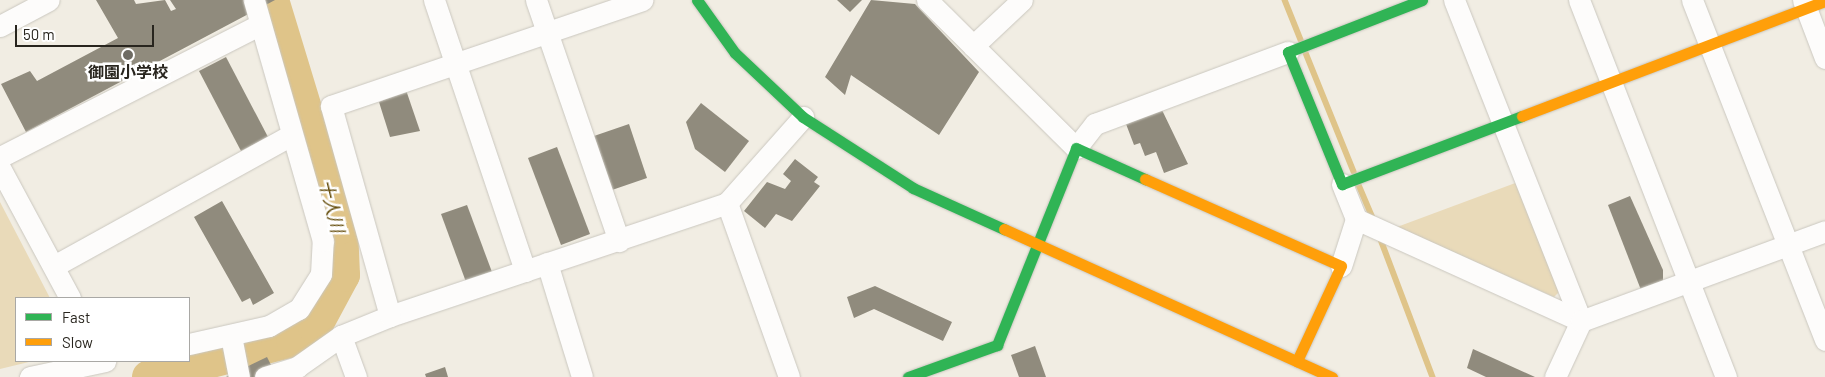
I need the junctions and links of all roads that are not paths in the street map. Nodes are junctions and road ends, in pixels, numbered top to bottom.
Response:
1 (49, 0) edge
2 (254, 0) edge
3 (434, 0) edge
4 (536, 0) edge
5 (642, 0) edge
6 (697, 0) edge
7 (927, 0) edge
8 (1022, 0) edge
9 (1422, 0) edge
10 (1454, 0) edge
11 (1580, 0) edge
12 (1692, 0) edge
13 (1811, 3) edge
14 (259, 25) junction
15 (0, 26) edge
16 (546, 29) junction
17 (1710, 45) junction
18 (973, 46) junction
19 (1299, 48) junction
20 (1825, 58) edge
21 (454, 62) junction
22 (1612, 82) junction
23 (803, 117) junction
24 (1502, 124) junction
25 (292, 135) junction
26 (1076, 148) junction
27 (0, 157) edge
28 (0, 168) edge
29 (1346, 183) junction
30 (727, 202) junction
31 (1368, 225) junction
32 (1825, 231) edge
33 (619, 241) junction
34 (1039, 243) junction
35 (1789, 244) junction
36 (548, 263) junction
37 (54, 266) junction
38 (1341, 266) junction
39 (525, 270) junction
40 (1689, 282) junction
41 (70, 297) edge
42 (390, 316) junction
43 (1581, 321) junction
44 (341, 336) junction
45 (232, 340) junction
46 (1825, 340) edge
47 (190, 344) edge
48 (1297, 361) junction
49 (101, 366) edge
50 (238, 375) edge
51 (30, 377) edge
52 (265, 377) edge
53 (356, 377) edge
54 (582, 377) edge
55 (789, 377) edge
56 (908, 377) edge
57 (1332, 377) edge
58 (1555, 377) edge
59 (1726, 377) edge

1 - 15 street
2 - 14 street
3 - 21 street
4 - 16 street
5 - 16 street
6 - 23 street
7 - 18 street
8 - 18 street
9 - 19 street
10 - 24 street
11 - 22 street
12 - 17 street
13 - 17 street
13 - 20 street
14 - 25 street
14 - 27 street
16 - 21 street
16 - 33 street
17 - 22 street
17 - 35 street
18 - 26 street
19 - 26 street
19 - 29 street
21 - 39 street
21 - 42 street
22 - 24 street
22 - 40 street
23 - 30 street
23 - 34 street
24 - 29 street
24 - 43 street
25 - 37 street
25 - 45 street
26 - 34 street
26 - 38 street
28 - 37 street
29 - 31 street
30 - 33 street
30 - 55 street
31 - 38 street
31 - 43 street
32 - 35 street
33 - 36 street
34 - 48 street
34 - 56 street
35 - 40 street
35 - 46 street
36 - 39 street
36 - 54 street
37 - 41 street
38 - 48 street
39 - 42 street
40 - 43 street
40 - 59 street
42 - 44 street
43 - 58 street
44 - 52 street
44 - 53 street
45 - 47 street
45 - 50 street
48 - 57 street
49 - 51 street

